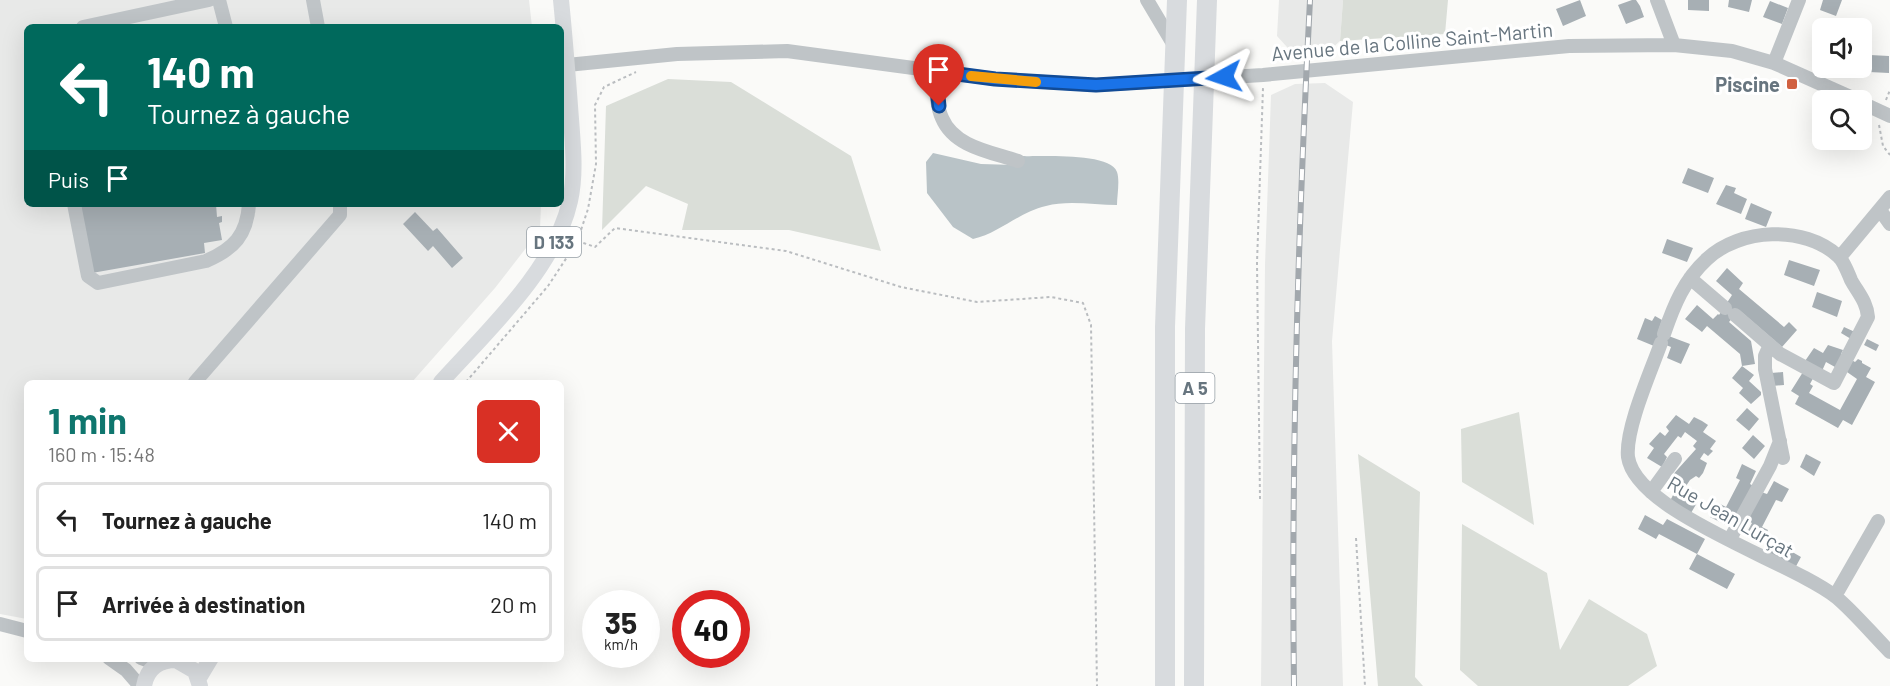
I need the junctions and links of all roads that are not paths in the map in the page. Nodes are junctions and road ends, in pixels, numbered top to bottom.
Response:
1 (209, 0) edge
2 (219, 0) edge
3 (312, 0) edge
4 (561, 0) edge
5 (1147, 0) edge
6 (1177, 0) edge
7 (1207, 0) edge
8 (1657, 0) edge
9 (1799, 0) edge
10 (97, 24) edge
11 (225, 24) edge
12 (317, 24) edge
13 (563, 24) edge
14 (564, 32) edge
15 (1674, 45) junction
16 (1175, 46) junction
17 (1774, 63) junction
18 (567, 65) junction
19 (935, 71) junction
20 (1835, 90) edge
21 (1872, 107) edge
22 (1887, 113) edge
23 (1018, 161) dead end
24 (1890, 197) edge
25 (75, 207) edge
26 (249, 207) edge
27 (340, 207) edge
28 (1880, 210) junction
29 (1890, 224) edge
30 (1840, 257) junction
31 (1690, 278) junction
32 (1770, 345) junction
33 (197, 380) edge
34 (443, 380) edge
35 (1780, 441) junction
36 (1783, 458) dead end
37 (1675, 459) dead end
38 (1650, 492) junction
39 (1878, 521) dead end
40 (1730, 539) junction
41 (1835, 596) junction
42 (0, 624) edge
43 (24, 630) edge
44 (1890, 652) edge
45 (115, 662) edge
46 (152, 662) edge
47 (165, 662) edge
48 (183, 662) edge
49 (209, 662) edge
50 (157, 664) junction
51 (200, 682) edge
52 (142, 686) edge
53 (1165, 686) edge
54 (1194, 686) edge

1 - 10 street
2 - 11 street
3 - 12 street
4 - 13 main road, D 133
5 - 16 street
6 - 16 highway, A 5
7 - 54 highway, A 5
8 - 15 street
9 - 17 street
14 - 18 main road, D 133
15 - 17 street, Avenue de la Colline Saint-Martin
15 - 19 street, Avenue de la Colline Saint-Martin
16 - 53 highway, A 5
17 - 20 street, Avenue de la Colline Saint-Martin
18 - 19 street, Avenue de la Colline Saint-Martin
18 - 34 main road, D 133
19 - 23 street
21 - 22 street
24 - 28 street
25 - 26 street
27 - 33 street
28 - 29 street
28 - 30 street
30 - 31 street, Rue Jean Lurçat
30 - 32 street
31 - 32 street
31 - 38 street, Rue Jean Lurçat
32 - 35 street
35 - 36 street
35 - 40 street
37 - 38 street
38 - 40 street, Rue Jean Lurçat
39 - 41 street
40 - 41 street, Rue Jean Lurçat
41 - 44 street, Rue Jean Lurçat
42 - 43 street
45 - 52 street
46 - 50 street
47 - 50 main road
48 - 51 main road
49 - 51 main road
50 - 52 main road

